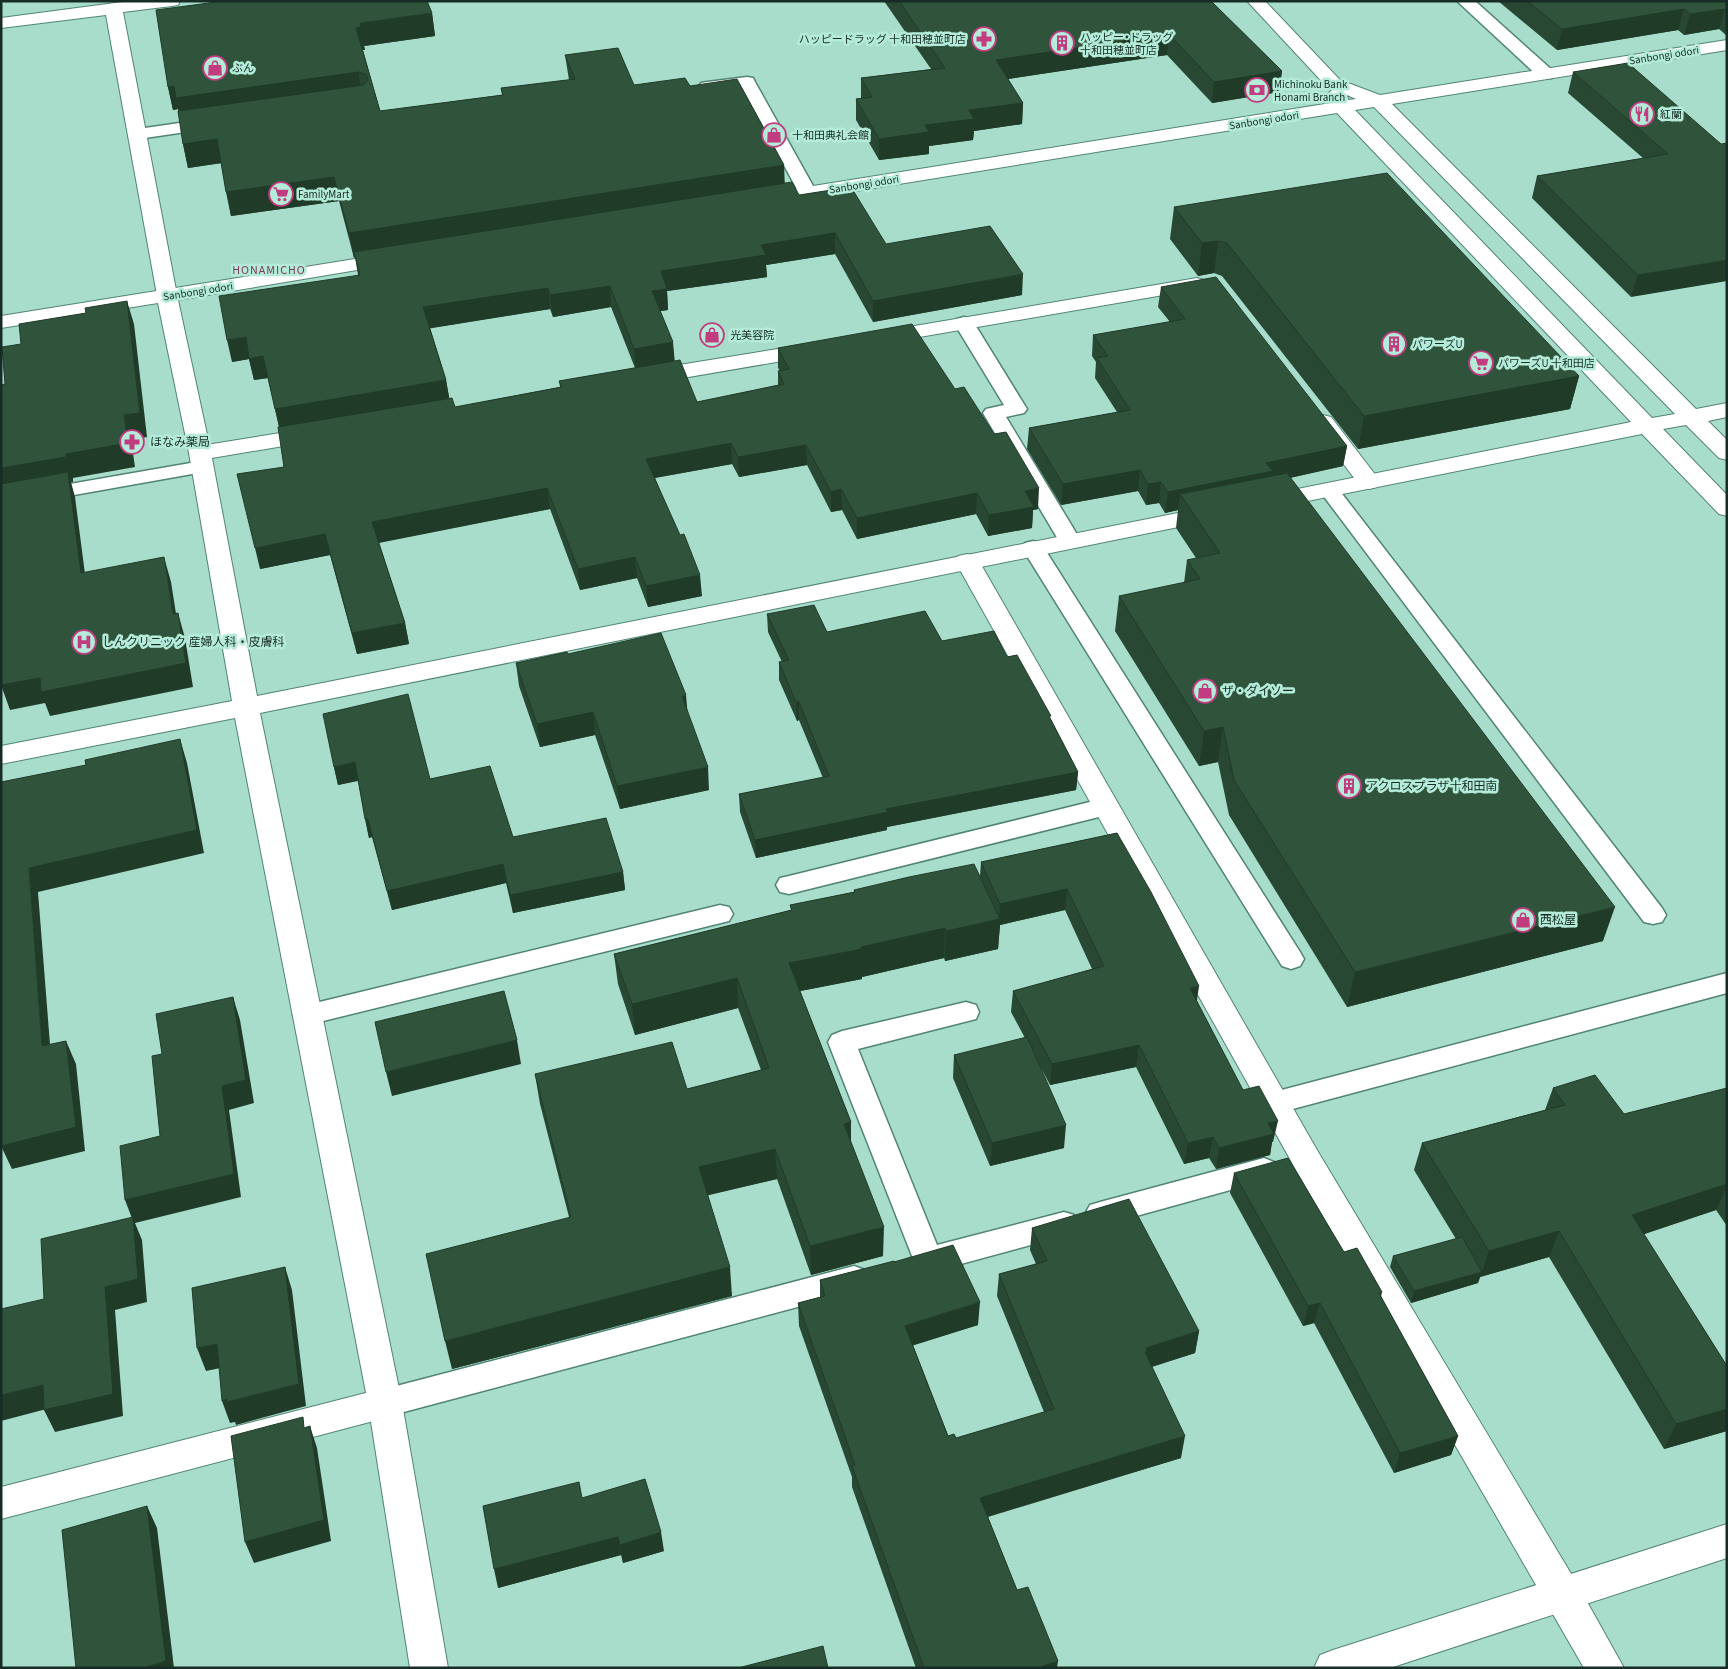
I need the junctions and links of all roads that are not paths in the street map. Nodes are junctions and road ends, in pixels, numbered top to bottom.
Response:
1 (172, 1) edge
2 (1255, 1) edge
3 (1465, 1) edge
4 (114, 5) edge
5 (1, 23) edge
6 (1727, 45) edge
7 (1546, 74) junction
8 (1334, 84) junction
9 (690, 90) edge
10 (1378, 101) junction
11 (1341, 107) junction
12 (235, 120) edge
13 (138, 134) junction
14 (808, 194) junction
15 (749, 203) edge
16 (409, 257) edge
17 (1220, 289) edge
18 (167, 296) junction
19 (1, 322) edge
20 (964, 323) junction
21 (629, 380) edge
22 (1310, 405) edge
23 (1727, 410) edge
24 (1691, 417) junction
25 (1647, 427) junction
26 (336, 430) edge
27 (1727, 453) edge
28 (201, 460) junction
29 (1369, 482) junction
30 (1329, 490) junction
31 (1, 502) edge
32 (1727, 509) edge
33 (1070, 541) junction
34 (1033, 548) junction
35 (967, 561) junction
36 (246, 708) junction
37 (1, 755) edge
38 (1106, 807) junction
39 (789, 885) dead end
40 (720, 914) dead end
41 (1653, 915) dead end
42 (1291, 959) dead end
43 (1727, 983) edge
44 (966, 1012) dead end
45 (307, 1015) junction
46 (1274, 1103) junction
47 (1306, 1159) junction
48 (928, 1260) junction
49 (385, 1403) junction
50 (1, 1503) edge
51 (1727, 1541) edge
52 (1563, 1594) junction
53 (429, 1668) edge
54 (1333, 1668) edge
55 (1604, 1668) edge

1 - 4 street
2 - 8 street
3 - 7 lane
4 - 5 street
4 - 13 street
6 - 7 street, Sanbongi odori
7 - 10 street, Sanbongi odori
8 - 10 street
8 - 11 street
9 - 14 lane
10 - 11 street, Sanbongi odori
10 - 24 street
11 - 14 street, Sanbongi odori
11 - 25 street
12 - 13 lane
13 - 18 street
14 - 15 street, Sanbongi odori
16 - 18 street, Sanbongi odori
17 - 20 street
18 - 19 street, Sanbongi odori
18 - 28 street
20 - 21 street
20 - 33 lane
22 - 29 street
23 - 24 street
24 - 25 street
24 - 27 street
25 - 29 street
25 - 32 street
26 - 28 street
28 - 31 lane
28 - 36 street
29 - 30 street
30 - 33 street
30 - 41 lane
33 - 34 street
34 - 35 street
34 - 42 lane
35 - 36 street
35 - 38 street
36 - 37 street
36 - 45 street
38 - 39 lane
38 - 46 street
40 - 45 lane
43 - 46 lane
44 - 48 lane
45 - 49 street
46 - 47 street
47 - 48 lane
47 - 52 street
48 - 49 lane
49 - 50 street
49 - 53 street
51 - 52 street
52 - 54 street
52 - 55 street

